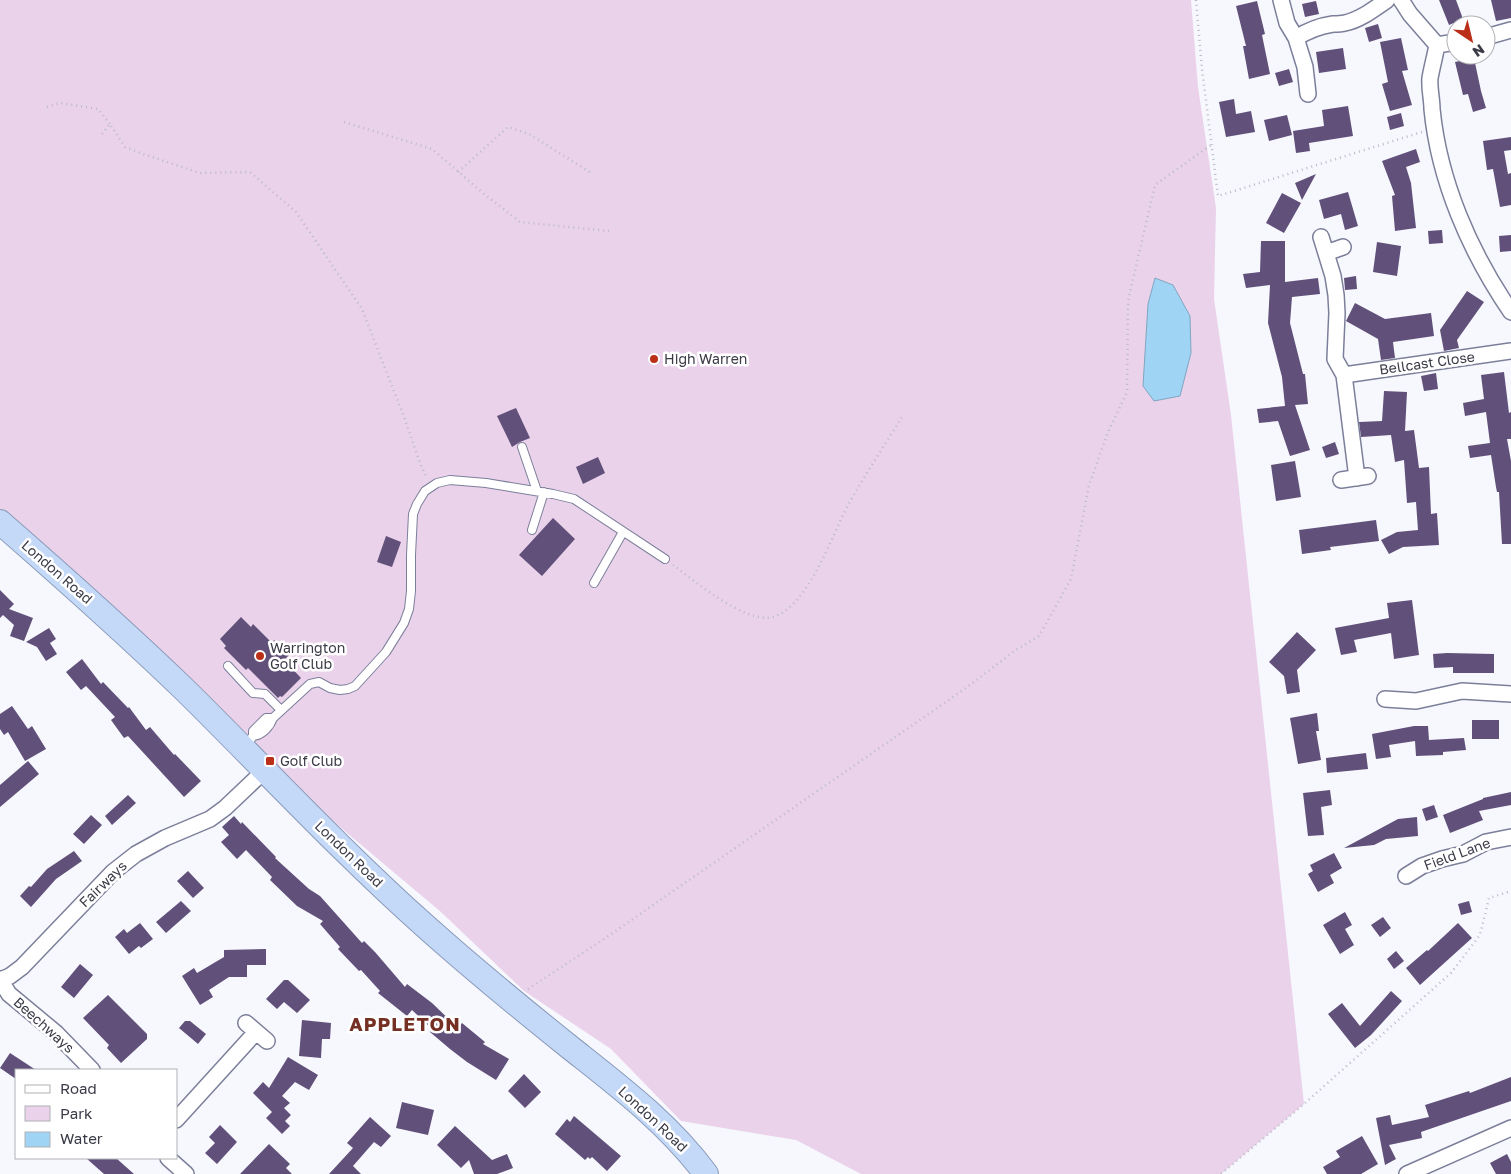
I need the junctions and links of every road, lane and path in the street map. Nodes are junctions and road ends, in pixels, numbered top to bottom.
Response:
1 (1196, 0) edge
2 (1281, 0) edge
3 (1387, 0) edge
4 (1401, 0) edge
5 (1511, 30) edge
6 (1496, 34) edge
7 (1296, 38) junction
8 (1446, 44) edge
9 (1437, 45) junction
10 (1308, 94) dead end
11 (47, 107) dead end
12 (344, 122) dead end
13 (110, 124) junction
14 (1434, 128) junction
15 (102, 134) dead end
16 (1211, 145) junction
17 (458, 172) junction
18 (593, 174) dead end
19 (609, 231) dead end
20 (1321, 237) dead end
21 (1343, 247) dead end
22 (1326, 253) junction
23 (1511, 312) edge
24 (1511, 351) edge
25 (1344, 375) junction
26 (902, 417) dead end
27 (522, 447) dead end
28 (1341, 480) dead end
29 (432, 486) junction
30 (541, 492) junction
31 (0, 522) edge
32 (532, 530) dead end
33 (623, 532) junction
34 (665, 559) joint
35 (594, 583) dead end
36 (228, 666) dead end
37 (1511, 694) edge
38 (1385, 699) dead end
39 (281, 710) junction
40 (248, 742) junction
41 (264, 771) junction
42 (1511, 837) edge
43 (1406, 876) dead end
44 (1511, 891) edge
45 (1, 979) edge
46 (526, 990) dead end
47 (256, 1032) dead end
48 (91, 1069) edge
49 (178, 1118) edge
50 (1511, 1128) edge
51 (169, 1159) edge
52 (186, 1174) edge
53 (706, 1174) edge
54 (1221, 1174) edge
55 (1407, 1174) edge

1 - 16 path
2 - 7 street
3 - 7 street
4 - 9 street
5 - 6 street
7 - 10 street
8 - 9 street
9 - 14 street
11 - 13 path
12 - 17 path
13 - 15 path
13 - 29 path
14 - 16 path
14 - 23 street
16 - 46 path
17 - 18 path
17 - 19 path
20 - 22 street
21 - 22 street
22 - 25 street
24 - 25 street, Bellcast Close
25 - 28 street
26 - 34 path
27 - 30 lane
29 - 30 lane
29 - 39 lane
30 - 32 lane
30 - 33 lane
31 - 40 highway, London Road
33 - 34 lane
33 - 35 lane
36 - 39 lane
37 - 38 street
39 - 40 lane
40 - 41 highway, London Road
41 - 45 street, Fairways
41 - 53 highway, London Road
42 - 43 street, Field Lane
44 - 54 path
45 - 48 street, Beechways
47 - 49 street
50 - 55 street
51 - 52 street

